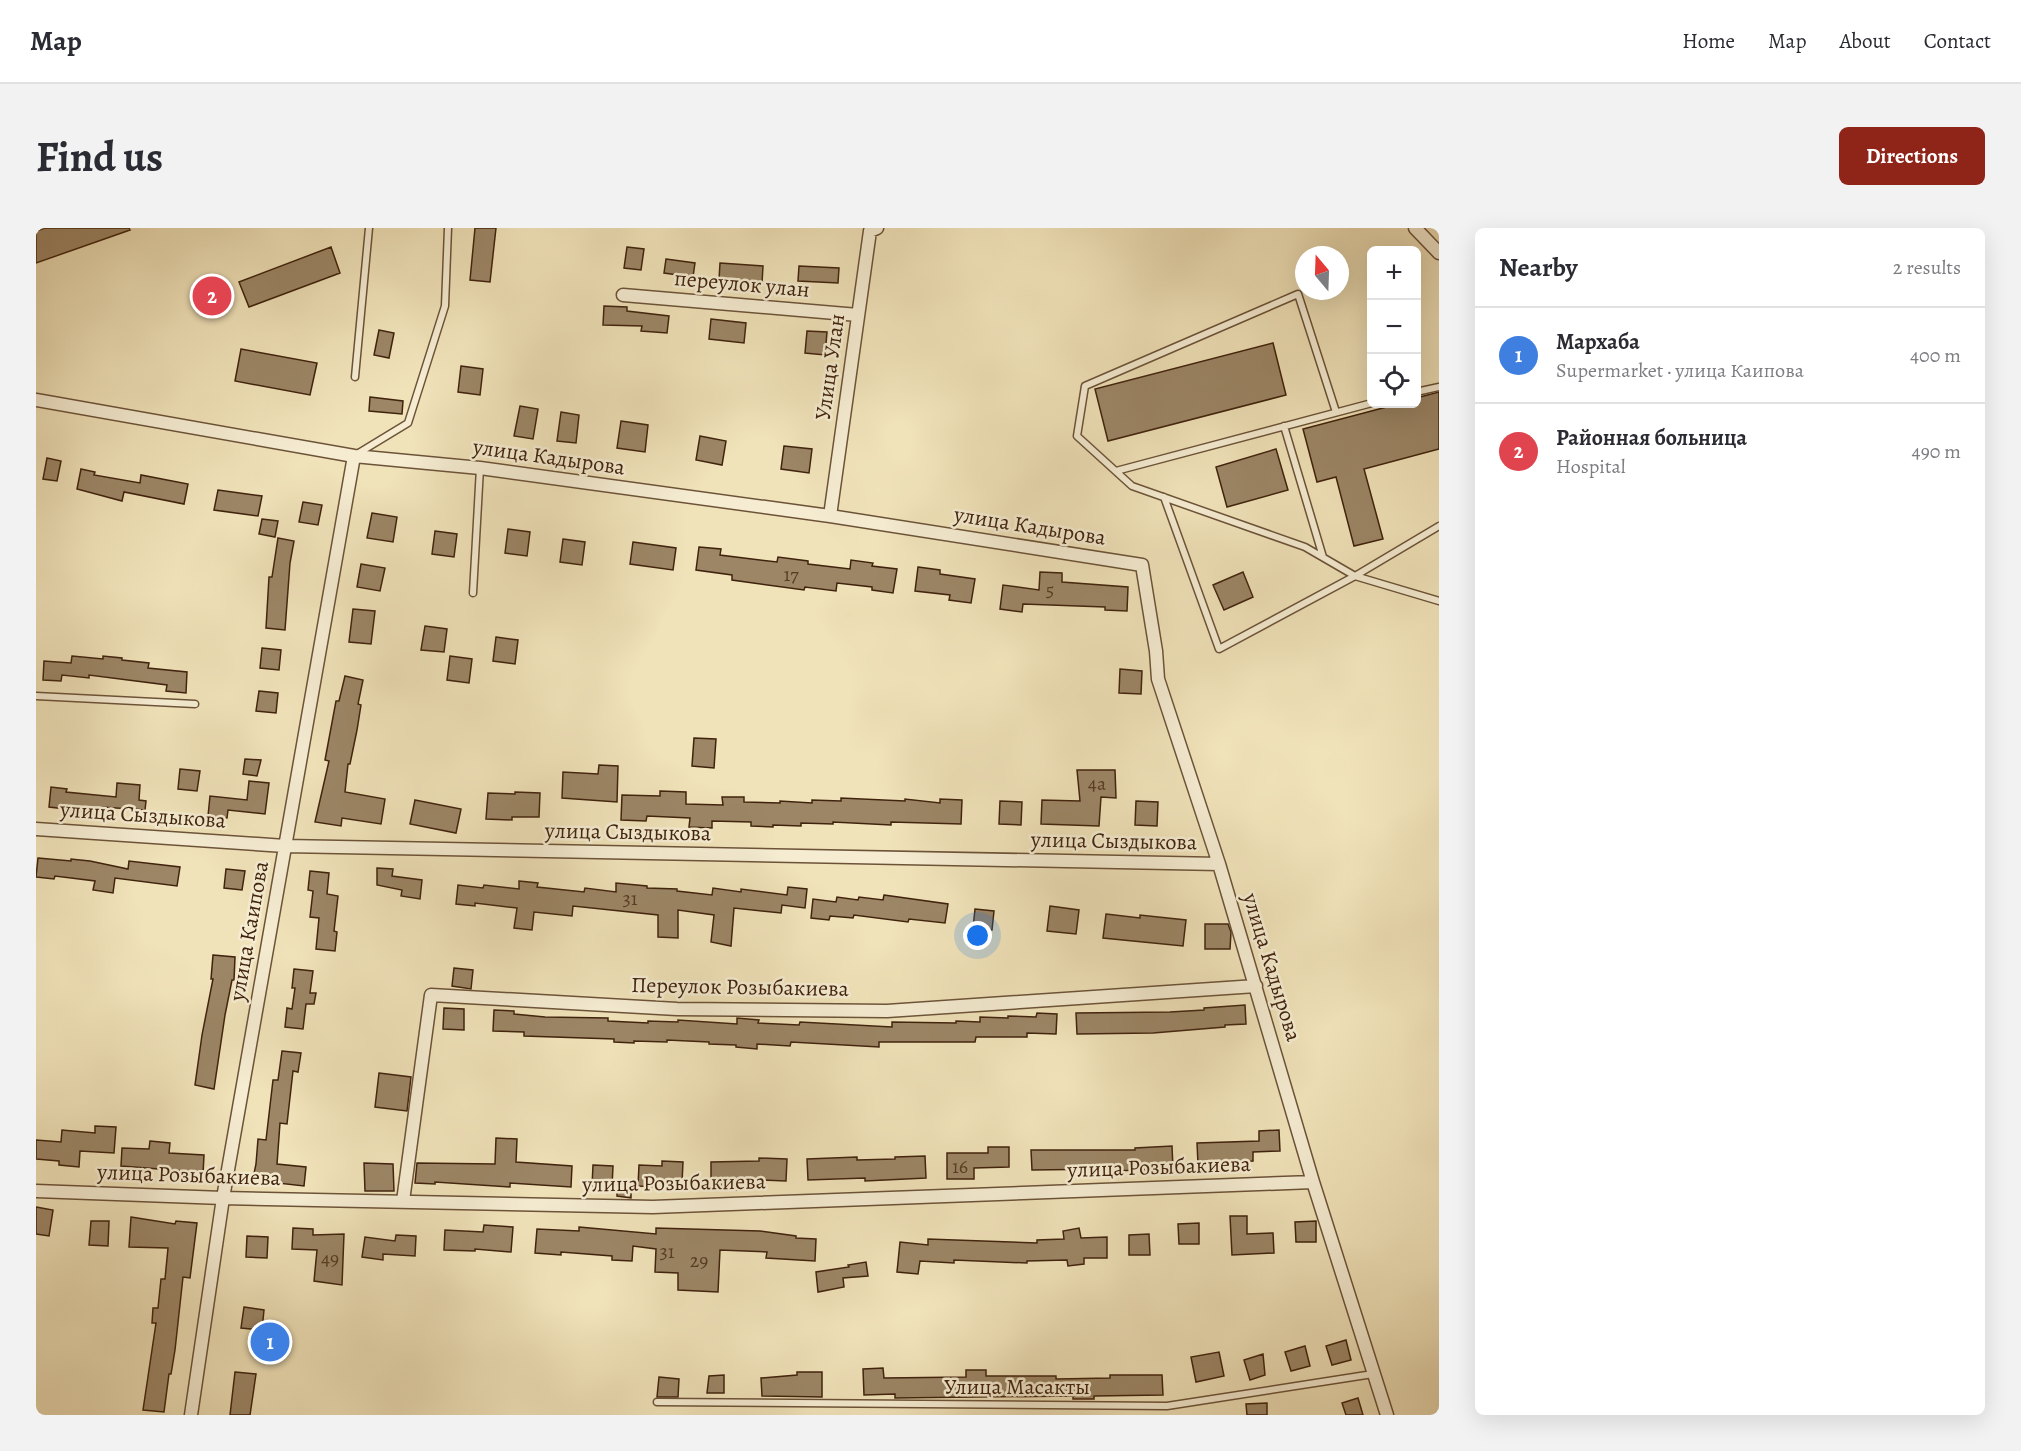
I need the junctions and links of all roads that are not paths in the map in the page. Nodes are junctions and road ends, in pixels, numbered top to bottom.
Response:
1 (369, 228) edge
2 (448, 228) edge
3 (877, 228) edge
4 (1415, 228) edge
5 (1439, 253) edge
6 (623, 296) dead end
7 (858, 315) junction
8 (355, 377) dead end
9 (1439, 387) edge
10 (1421, 391) edge
11 (36, 400) edge
12 (1367, 404) edge
13 (1336, 412) junction
14 (1284, 426) junction
15 (354, 456) junction
16 (480, 468) junction
17 (1116, 471) junction
18 (1164, 497) junction
19 (830, 516) junction
20 (1439, 526) edge
21 (1323, 557) junction
22 (1355, 576) junction
23 (473, 593) dead end
24 (1439, 601) edge
25 (36, 696) edge
26 (195, 704) dead end
27 (36, 829) edge
28 (285, 846) junction
29 (1219, 864) junction
30 (1256, 986) junction
31 (1313, 1182) junction
32 (36, 1191) edge
33 (223, 1198) junction
34 (403, 1201) junction
35 (1374, 1374) junction
36 (657, 1402) dead end
37 (191, 1415) edge
38 (1387, 1415) edge

1 - 8 lane
2 - 15 lane
3 - 7 street, Улица Улан
4 - 5 street
6 - 7 street, переулок улан
7 - 19 street, Улица Улан
9 - 10 lane
11 - 15 street, улица Кадырова
12 - 13 lane
13 - 14 lane
13 - 17 lane
14 - 17 lane
14 - 21 lane
15 - 16 street, улица Кадырова
15 - 28 street, улица Каипова
16 - 19 street, улица Кадырова
16 - 23 lane
17 - 18 lane
18 - 21 lane
18 - 22 lane
19 - 29 street, улица Кадырова
20 - 22 lane
21 - 22 lane
22 - 24 lane
25 - 26 lane
27 - 28 street, улица Сыздыкова
28 - 29 street, улица Сыздыкова
28 - 33 street, улица Каипова
29 - 30 street, улица Кадырова
30 - 31 street, улица Кадырова
30 - 34 street, Переулок Розыбакиева
31 - 34 street, улица Розыбакиева
31 - 35 street, улица Кадырова
32 - 33 street, улица Розыбакиева
33 - 34 street, улица Розыбакиева
33 - 37 street, улица Каипова
35 - 36 lane, Улица Масакты
35 - 38 street, улица Кадырова

